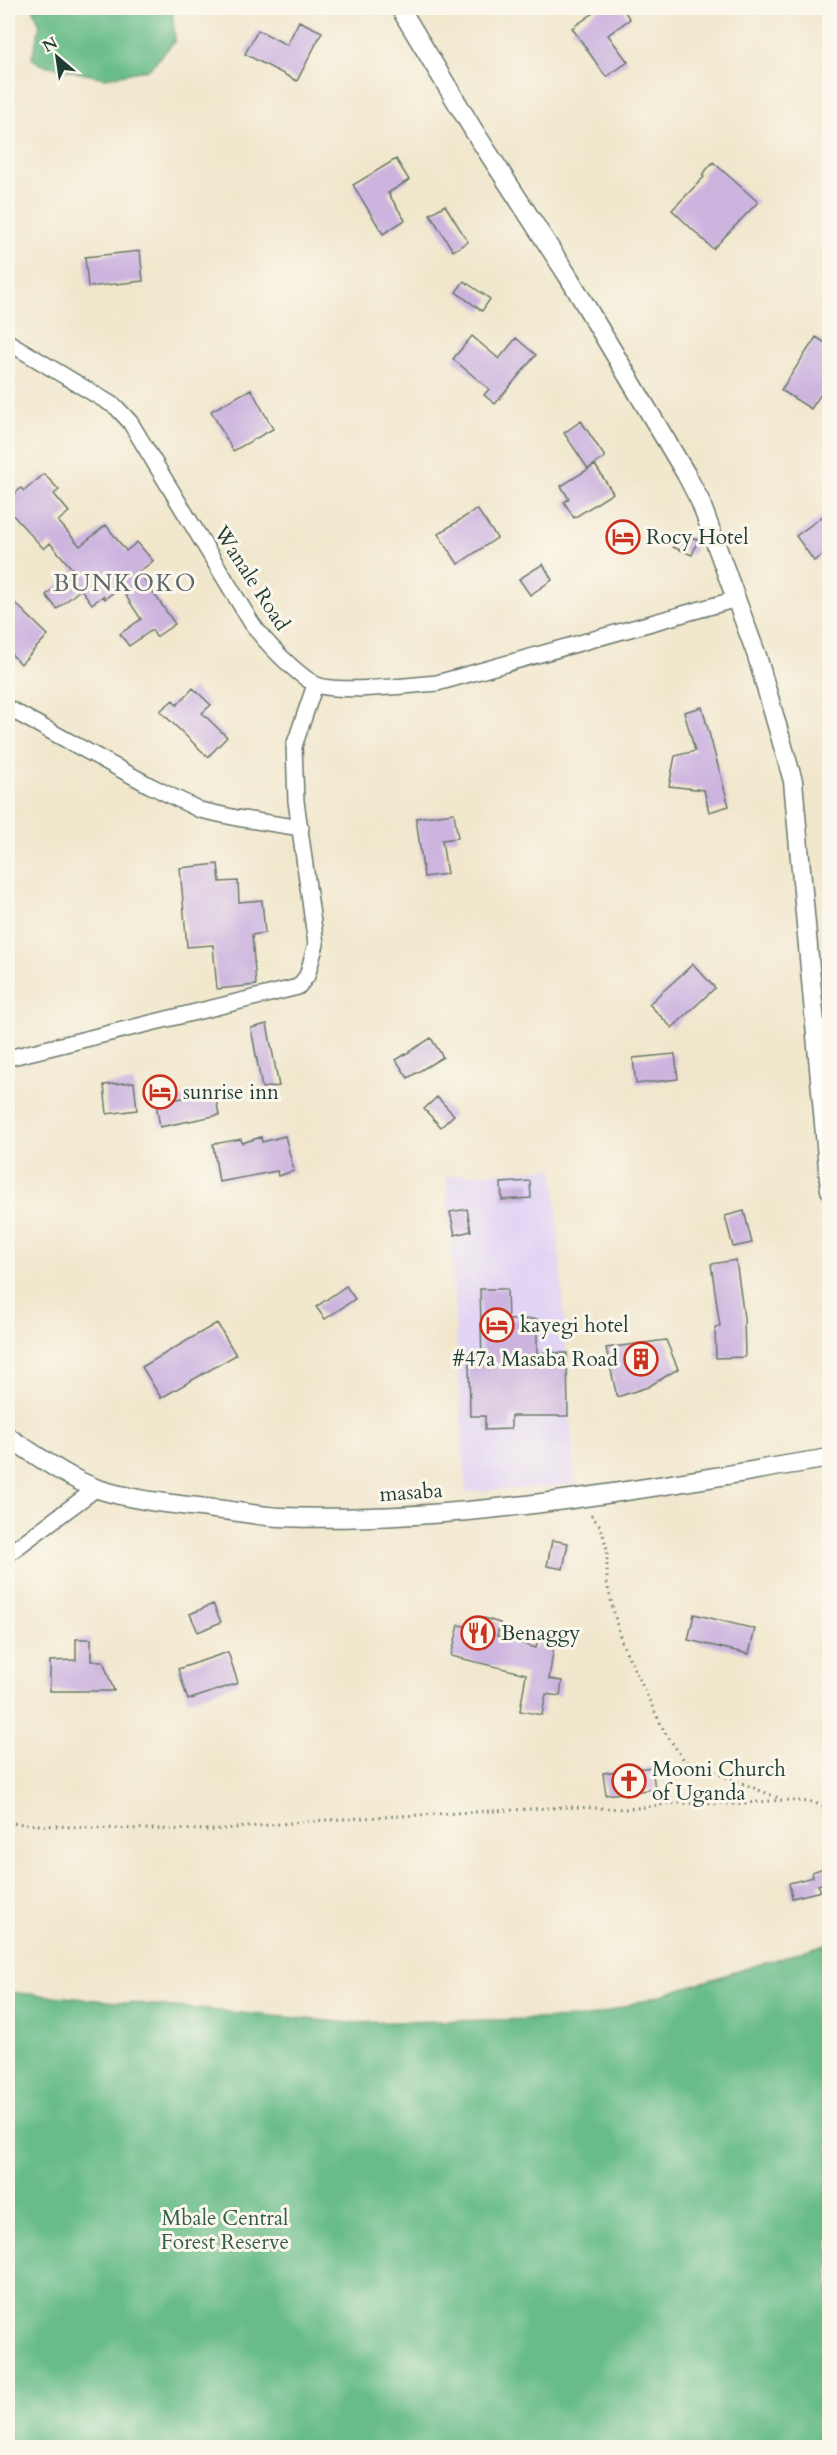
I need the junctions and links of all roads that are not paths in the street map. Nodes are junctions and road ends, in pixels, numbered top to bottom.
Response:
1 (400, 8) edge
2 (8, 342) edge
3 (737, 599) junction
4 (315, 685) junction
5 (8, 708) edge
6 (301, 828) junction
7 (8, 1058) edge
8 (829, 1180) edge
9 (8, 1437) edge
10 (830, 1458) edge
11 (97, 1488) junction
12 (8, 1554) edge

1 - 3 street
2 - 4 street, Wanale Road
3 - 4 street
3 - 8 street
4 - 6 street
5 - 6 street
6 - 7 street
9 - 11 street, masaba
10 - 11 street, masaba
11 - 12 street

